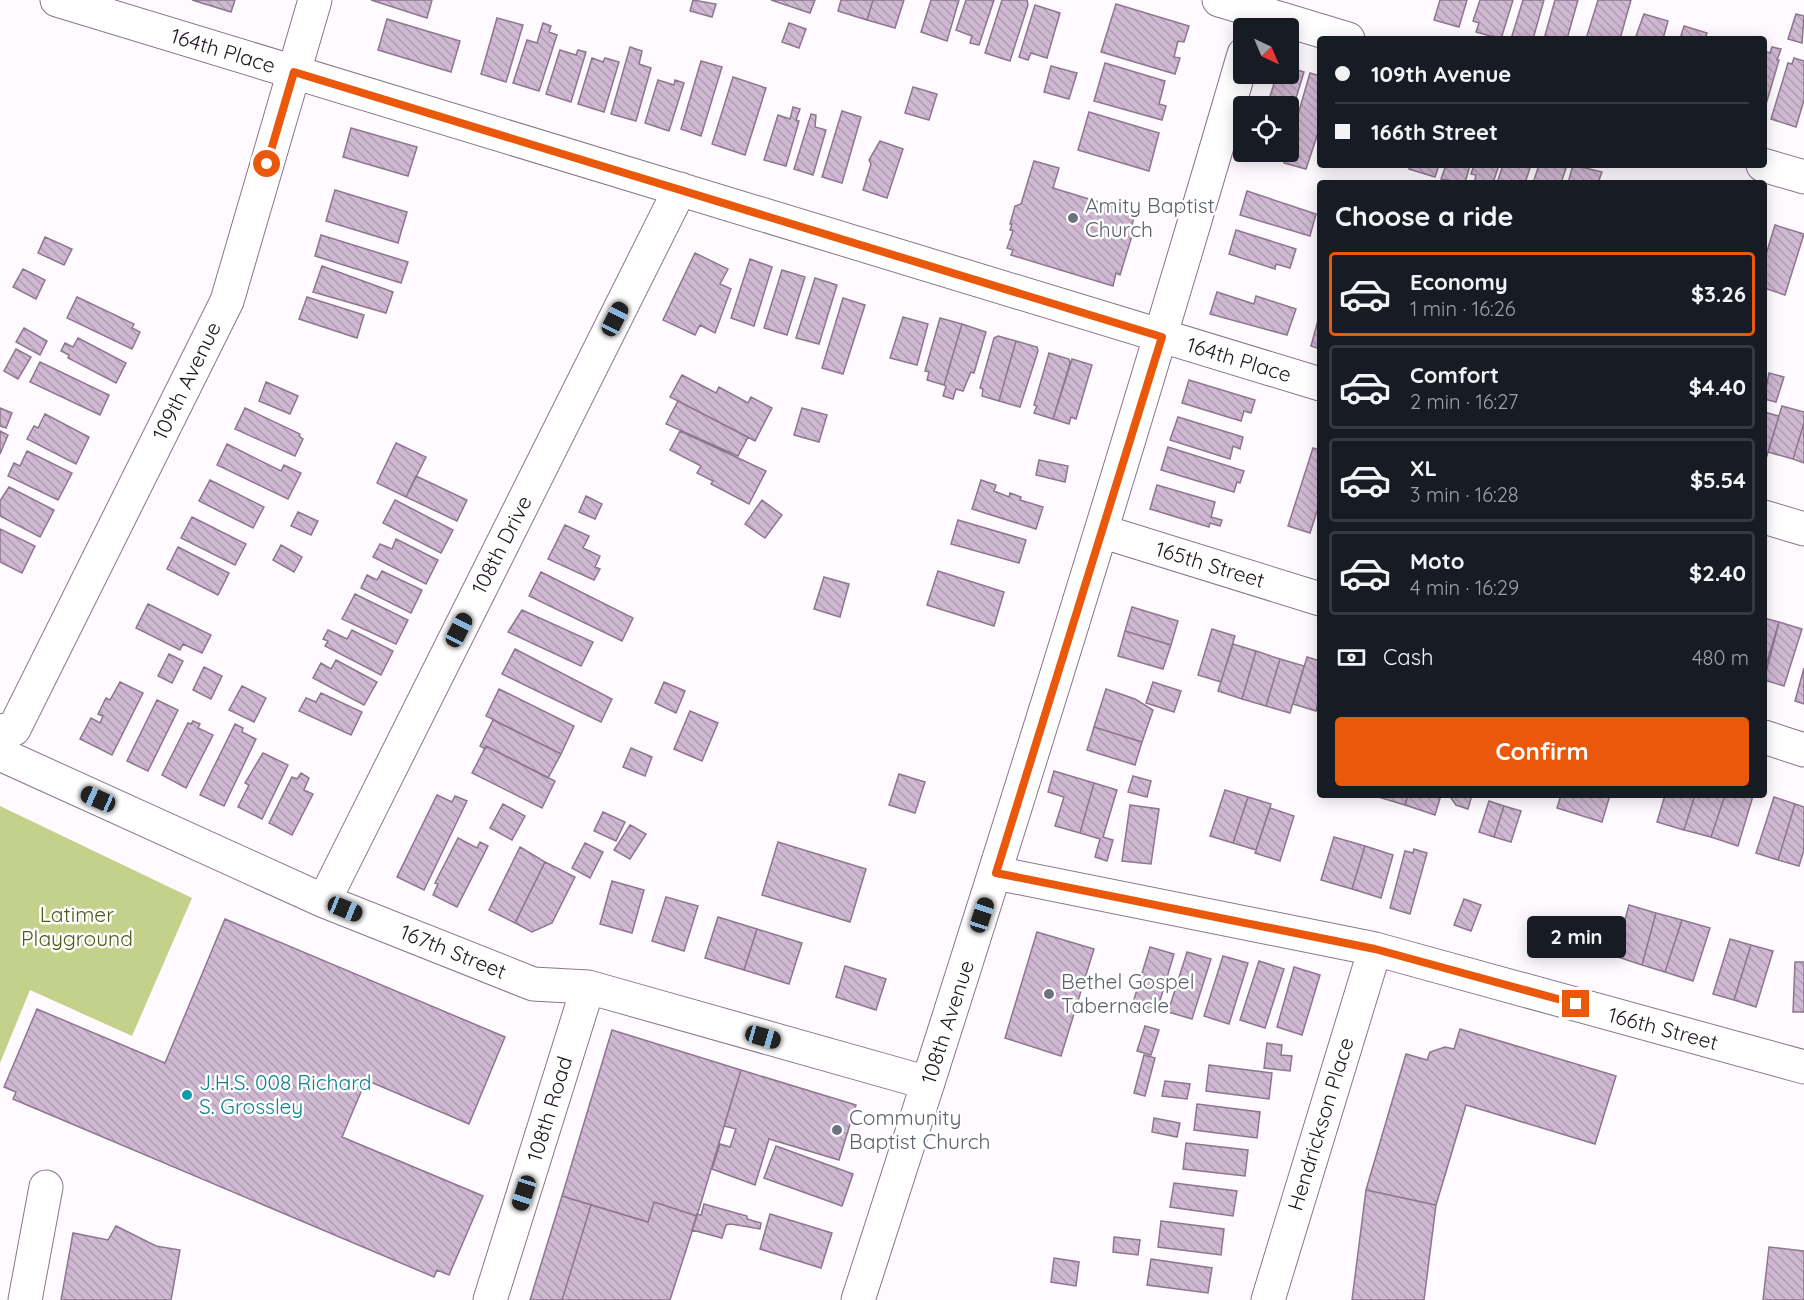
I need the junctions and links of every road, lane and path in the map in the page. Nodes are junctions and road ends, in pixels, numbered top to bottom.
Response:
1 (57, 0) edge
2 (315, 0) edge
3 (1219, 0) edge
4 (1255, 13) edge
5 (1336, 36) edge
6 (294, 72) junction
7 (1235, 84) edge
8 (1767, 166) edge
9 (1804, 177) edge
10 (680, 189) junction
11 (1162, 337) junction
12 (1317, 383) edge
13 (1767, 518) edge
14 (1804, 529) edge
15 (1101, 531) junction
16 (1317, 598) edge
17 (0, 732) edge
18 (1767, 738) edge
19 (1804, 750) edge
20 (0, 754) edge
21 (996, 873) junction
22 (324, 901) junction
23 (1375, 949) junction
24 (588, 987) junction
25 (1804, 1067) edge
26 (928, 1083) junction
27 (46, 1187) dead end
28 (25, 1300) edge
29 (490, 1300) edge
30 (858, 1300) edge
31 (1268, 1300) edge

1 - 6 street, 164th Place
2 - 6 street, 109th Avenue
3 - 4 street
4 - 5 street
6 - 10 street, 164th Place
6 - 17 street, 109th Avenue
7 - 11 street, 108th Avenue
8 - 9 street
10 - 11 street, 164th Place
10 - 22 street, 108th Drive
11 - 12 street, 164th Place
11 - 15 street, 108th Avenue
13 - 14 street
15 - 16 street, 165th Street
15 - 21 street, 108th Avenue
18 - 19 street
20 - 22 street, 167th Street
21 - 23 street, 166th Street
21 - 26 street, 108th Avenue
22 - 24 street, 167th Street
23 - 25 street, 166th Street
23 - 31 street, Hendrickson Place
24 - 26 street, 167th Street
24 - 29 street, 108th Road
26 - 30 street, 108th Avenue
27 - 28 street

